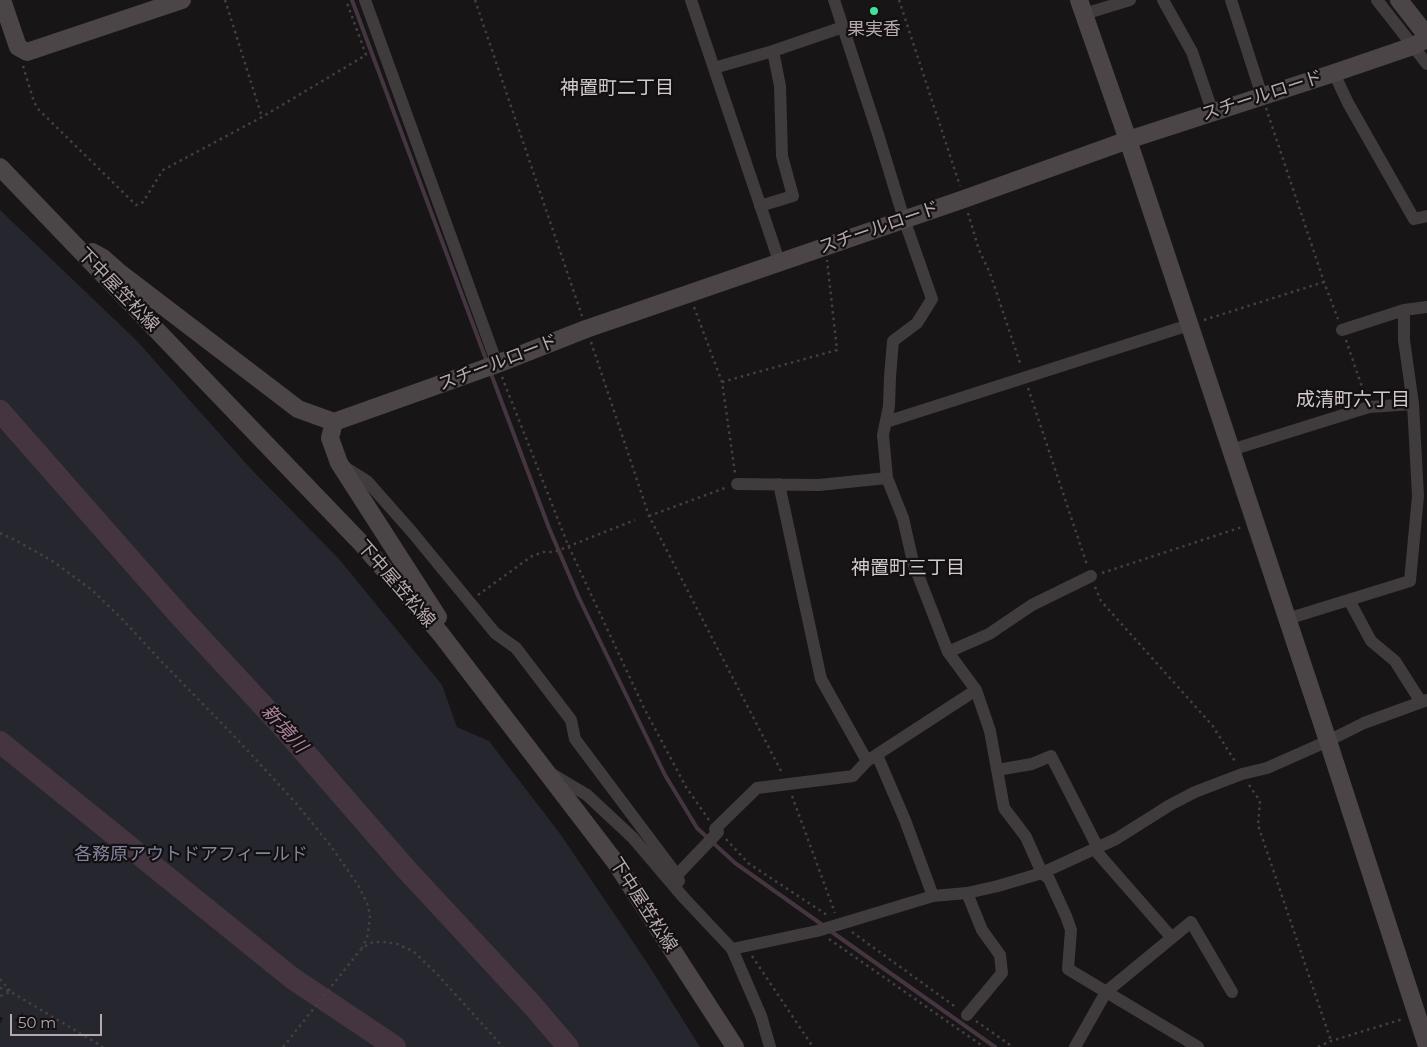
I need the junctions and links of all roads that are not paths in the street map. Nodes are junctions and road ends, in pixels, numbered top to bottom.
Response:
1 (2, 0) edge
2 (182, 0) edge
3 (366, 0) edge
4 (691, 0) edge
5 (834, 0) edge
6 (1130, 0) edge
7 (1163, 0) edge
8 (1231, 0) edge
9 (1377, 0) edge
10 (1399, 0) edge
11 (1082, 7) edge
12 (843, 27) junction
13 (1422, 40) edge
14 (773, 51) junction
15 (1427, 64) edge
16 (714, 68) junction
17 (1334, 73) junction
18 (1262, 96) junction
19 (1213, 112) junction
20 (1128, 140) junction
21 (0, 167) edge
22 (760, 206) junction
23 (1427, 216) edge
24 (904, 219) junction
25 (779, 262) junction
26 (111, 274) junction
27 (1427, 307) edge
28 (1404, 310) junction
29 (1189, 325) junction
30 (1342, 330) road end
31 (490, 367) junction
32 (1413, 404) junction
33 (334, 422) junction
34 (886, 422) junction
35 (1231, 450) junction
36 (339, 463) junction
37 (887, 478) junction
38 (737, 484) road end
39 (778, 484) junction
40 (1091, 576) road end
41 (1349, 600) junction
42 (1287, 619) junction
43 (440, 633) junction
44 (948, 652) junction
45 (976, 690) junction
46 (1424, 701) edge
47 (1328, 742) junction
48 (872, 758) junction
49 (545, 770) junction
50 (997, 770) junction
51 (1097, 849) junction
52 (1042, 873) junction
53 (677, 875) junction
54 (966, 893) junction
55 (933, 896) junction
56 (684, 898) junction
57 (1172, 938) junction
58 (732, 949) junction
59 (1106, 992) junction
60 (1232, 992) dead end
61 (967, 1015) road end
62 (1421, 1018) edge
63 (1427, 1046) edge
64 (736, 1047) edge
65 (770, 1047) edge
66 (1075, 1047) edge
67 (1198, 1047) edge

1 - 2 street
3 - 31 street
4 - 16 street
5 - 12 street
6 - 11 street
7 - 19 street
8 - 18 street
9 - 13 street
10 - 13 street
11 - 20 street
12 - 14 street
12 - 24 street
13 - 15 street
13 - 17 street, スチールロード
14 - 16 street
14 - 22 street
16 - 22 street
17 - 18 street, スチールロード
17 - 23 street
18 - 19 street, スチールロード
19 - 20 street, スチールロード
20 - 24 street, スチールロード
20 - 29 street
21 - 26 street, 下中屋笠松線
22 - 25 street
24 - 25 street, スチールロード
24 - 34 street
25 - 31 street, スチールロード
26 - 33 street
26 - 43 street, 下中屋笠松線
27 - 28 street
28 - 30 street
28 - 32 street
29 - 34 street
29 - 35 street
31 - 33 street, スチールロード
32 - 35 street
32 - 41 street
33 - 36 street
34 - 37 street
35 - 42 street
36 - 43 street
36 - 53 street
37 - 39 street
37 - 44 street
38 - 39 street
39 - 48 street
40 - 44 street
41 - 42 street
41 - 46 street
42 - 47 street
43 - 49 street, 下中屋笠松線
44 - 45 street
45 - 48 street
45 - 50 street
46 - 47 street
47 - 51 street
47 - 62 street
48 - 53 street
48 - 55 street
49 - 56 street
49 - 64 street, 下中屋笠松線
50 - 51 street
50 - 52 street
51 - 52 street
51 - 57 street
52 - 54 street
52 - 59 street
53 - 56 street
54 - 55 street
54 - 61 street
55 - 58 street
56 - 58 street
57 - 59 street
57 - 60 street
58 - 65 street
59 - 66 street
59 - 67 street
62 - 63 street

